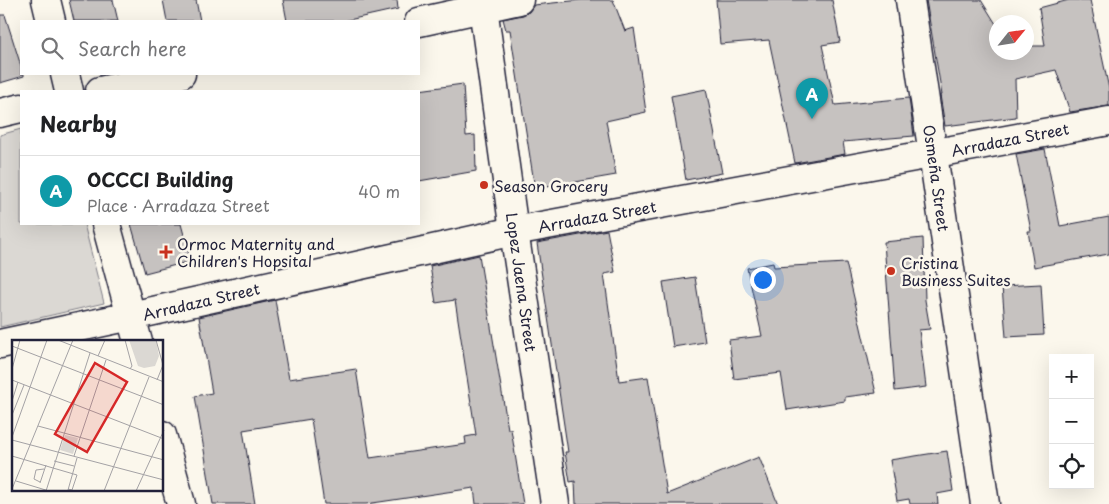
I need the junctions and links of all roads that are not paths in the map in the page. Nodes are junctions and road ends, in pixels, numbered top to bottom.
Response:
1 (46, 0) edge
2 (519, 0) edge
3 (910, 0) edge
4 (483, 4) edge
5 (51, 20) edge
6 (420, 22) edge
7 (65, 75) edge
8 (176, 75) edge
9 (69, 90) edge
10 (105, 90) edge
11 (20, 108) edge
12 (0, 113) edge
13 (1109, 121) edge
14 (933, 154) junction
15 (106, 225) edge
16 (514, 231) junction
17 (135, 329) edge
18 (36, 340) edge
19 (164, 442) edge
20 (181, 504) edge
21 (555, 504) edge
22 (984, 504) edge

1 - 5 street
2 - 4 street
3 - 14 street, Osmeña Street
4 - 6 street
4 - 16 street, Lopez Jaena Street
7 - 9 street
8 - 10 street
11 - 12 street
13 - 14 street, Arradaza Street
14 - 16 street, Arradaza Street
14 - 22 street, Osmeña Street
15 - 17 street
16 - 17 street, Arradaza Street
16 - 21 street, Lopez Jaena Street
17 - 18 street, Arradaza Street
19 - 20 street

